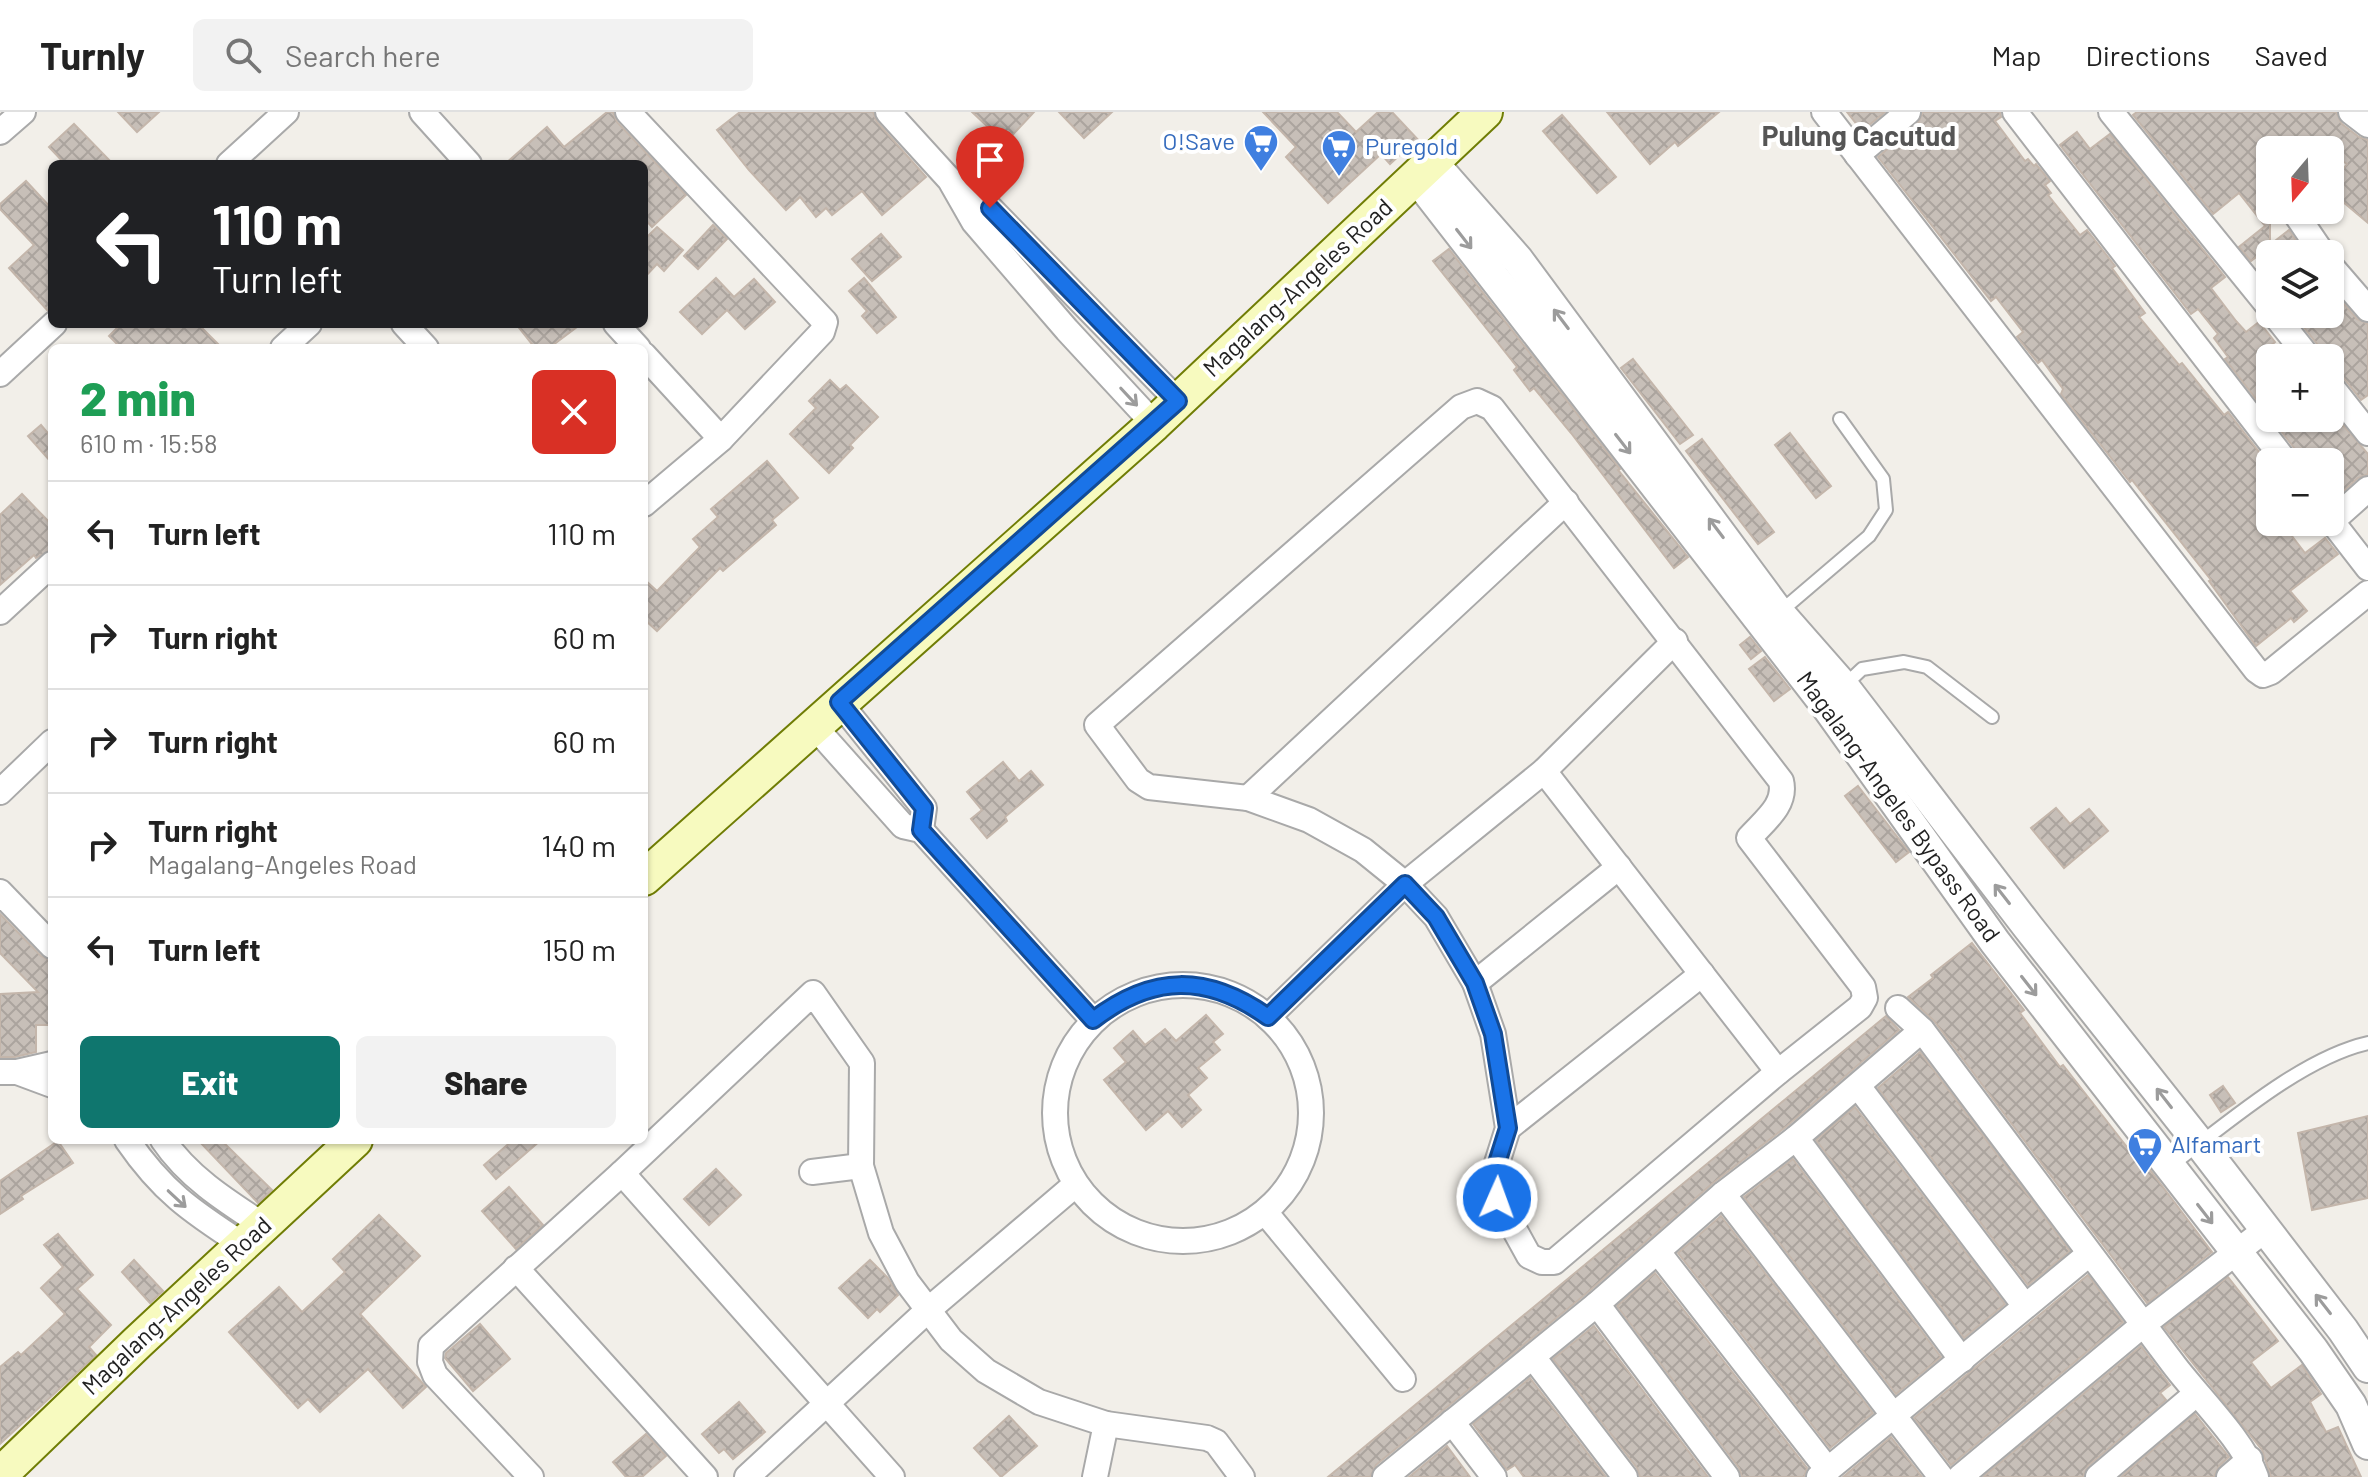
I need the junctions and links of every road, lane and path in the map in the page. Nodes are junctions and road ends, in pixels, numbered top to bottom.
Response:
1 (23, 112) edge
2 (286, 112) edge
3 (422, 112) edge
4 (628, 112) edge
5 (888, 112) edge
6 (1485, 112) edge
7 (1824, 112) edge
8 (1908, 112) edge
9 (2015, 112) edge
10 (2111, 112) edge
11 (2351, 112) edge
12 (2368, 125) edge
13 (0, 132) edge
14 (1857, 155) junction
15 (242, 160) edge
16 (465, 160) edge
17 (1424, 170) junction
18 (950, 180) junction
19 (1039, 257) junction
20 (1019, 275) junction
21 (2344, 281) edge
22 (2256, 291) edge
23 (1089, 309) junction
24 (2368, 309) edge
25 (50, 328) edge
26 (305, 328) edge
27 (408, 328) edge
28 (620, 328) edge
29 (2285, 328) edge
30 (1067, 330) junction
31 (1122, 343) junction
32 (287, 344) edge
33 (422, 344) edge
34 (634, 344) edge
35 (2298, 344) edge
36 (648, 359) edge
37 (1099, 365) junction
38 (0, 374) edge
39 (2344, 403) edge
40 (1166, 412) junction
41 (1840, 419) dead end
42 (2368, 433) edge
43 (721, 439) junction
44 (2275, 448) edge
45 (2368, 489) edge
46 (648, 501) edge
47 (1566, 502) junction
48 (2344, 509) edge
49 (2343, 536) edge
50 (48, 568) edge
51 (2368, 568) edge
52 (2368, 593) edge
53 (0, 612) edge
54 (1779, 613) junction
55 (1675, 641) junction
56 (1844, 687) junction
57 (839, 702) junction
58 (1992, 717) dead end
59 (813, 725) junction
60 (48, 746) edge
61 (1544, 771) junction
62 (0, 792) edge
63 (1248, 798) junction
64 (921, 830) junction
65 (1619, 867) junction
66 (648, 874) edge
67 (1405, 884) junction
68 (0, 892) edge
69 (44, 920) edge
70 (1702, 974) junction
71 (1475, 983) junction
72 (1898, 1008) dead end
73 (1268, 1017) junction
74 (1093, 1020) junction
75 (1922, 1030) junction
76 (2368, 1043) edge
77 (48, 1065) edge
78 (8, 1072) edge
79 (1778, 1072) junction
80 (48, 1084) edge
81 (1858, 1086) junction
82 (1508, 1128) junction
83 (1796, 1138) junction
84 (130, 1144) edge
85 (166, 1144) edge
86 (351, 1144) edge
87 (2200, 1144) junction
88 (861, 1166) junction
89 (2169, 1167) junction
90 (812, 1172) dead end
91 (622, 1173) junction
92 (1075, 1185) junction
93 (1723, 1194) junction
94 (1265, 1212) junction
95 (2265, 1230) junction
96 (253, 1234) junction
97 (1658, 1252) junction
98 (2236, 1252) junction
99 (2089, 1254) junction
100 (516, 1268) junction
101 (1597, 1304) junction
102 (2025, 1306) junction
103 (928, 1310) junction
104 (2144, 1324) junction
105 (1533, 1357) junction
106 (1962, 1360) junction
107 (2368, 1367) edge
108 (1403, 1379) dead end
109 (2196, 1394) junction
110 (827, 1405) junction
111 (1894, 1416) junction
112 (1452, 1422) junction
113 (1106, 1424) junction
114 (2368, 1444) edge
115 (2253, 1468) edge
116 (1824, 1473) edge
117 (0, 1475) edge
118 (531, 1477) edge
119 (705, 1477) edge
120 (747, 1477) edge
121 (892, 1477) edge
122 (1095, 1477) edge
123 (1242, 1477) edge
124 (1385, 1477) edge
125 (1494, 1477) edge
126 (1625, 1477) edge
127 (1727, 1477) edge
128 (1941, 1477) edge
129 (1960, 1477) edge
130 (2098, 1477) edge
131 (2229, 1477) edge

1 - 13 street
2 - 15 street
3 - 16 street
4 - 43 street
5 - 18 street
6 - 17 main road, Magalang-Angeles Road
7 - 14 street
8 - 14 street
9 - 44 street
10 - 22 street
11 - 12 street
14 - 52 street
17 - 40 main road, Magalang-Angeles Road
54 -> 17 street, Magalang-Angeles Bypass Road
17 -> 89 street, Magalang-Angeles Bypass Road
18 - 19 street
18 - 20 street
19 - 20 street
19 - 23 street
20 - 30 street
21 - 24 street
23 - 30 street
23 - 31 street
25 - 38 street
26 - 32 street
27 - 33 street
28 - 34 street
29 - 35 street
30 - 37 street
31 - 37 street
31 - 40 street
36 - 43 street
37 -> 40 street
39 - 42 street
40 - 57 main road, Magalang-Angeles Road
41 - 54 lane
43 - 46 street
45 - 48 street
47 - 55 street
47 - 63 street
47 - 63 street
49 - 51 street
50 - 53 street
54 - 56 street, Magalang-Angeles Bypass Road
55 - 61 street
55 - 79 street
56 - 58 lane
87 -> 56 street, Magalang-Angeles Bypass Road
57 - 59 main road, Magalang-Angeles Road
57 - 64 street
59 - 64 street
59 - 66 main road, Magalang-Angeles Road
60 - 62 street
61 - 65 street
61 - 67 street
63 - 67 street
64 - 74 street
65 - 70 street
65 - 71 street
67 - 71 street
67 - 73 street
68 - 69 street
70 - 79 street
70 - 82 street
71 - 82 street
72 - 75 street
73 - 74 street
73 - 94 street
74 - 92 street
75 - 81 street
75 - 99 street
76 - 87 lane
77 - 78 street
78 - 80 street
79 - 82 street
81 - 83 street
81 - 102 street
83 - 93 street
83 - 106 street
84 -> 96 street
85 - 96 street
86 - 96 main road, Magalang-Angeles Road
87 - 89 lane
87 - 95 street, Magalang-Angeles Bypass Road
88 - 90 street
88 - 91 street
88 - 103 street
89 -> 98 street, Magalang-Angeles Bypass Road
91 - 100 street
91 - 110 street
92 - 94 street
92 - 103 street
93 - 97 street
93 - 111 street
94 - 108 street
95 - 98 street
107 -> 95 street, Magalang-Angeles Bypass Road
96 - 117 main road, Magalang-Angeles Road
97 - 101 street
97 - 116 street
98 - 104 street
98 - 114 street, Magalang-Angeles Bypass Road
99 - 102 street
99 - 104 street
100 - 118 street
100 - 119 street
101 - 105 street
101 - 127 street
102 - 106 street
103 - 110 street
103 - 113 street
104 - 109 street
104 - 129 street
105 - 112 street
105 - 126 street
106 - 111 street
109 - 115 street
109 - 130 street
110 - 120 street
110 - 121 street
111 - 116 street
111 - 128 street
112 - 124 street
112 - 125 street
113 - 122 street
113 - 123 street
115 - 131 street

